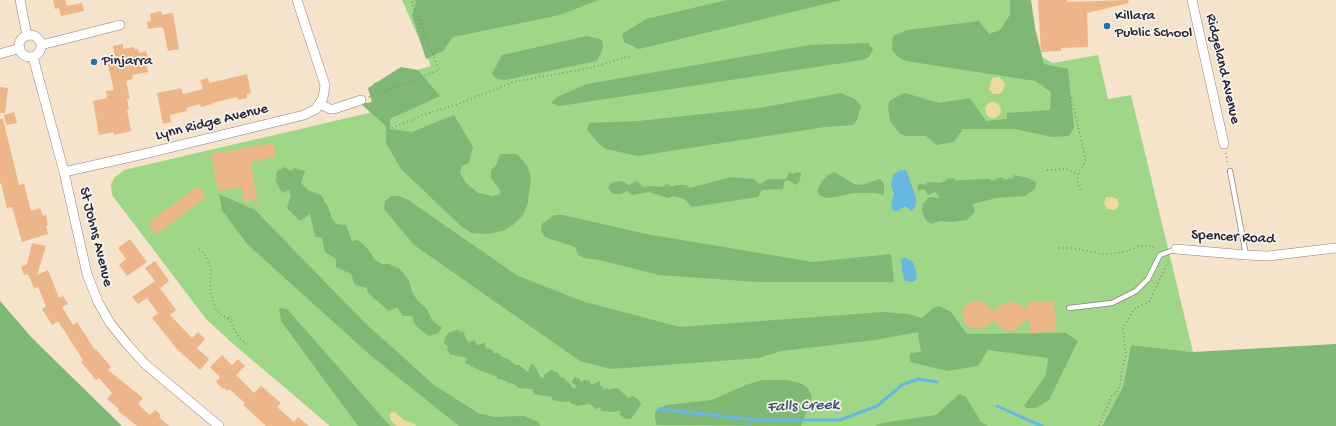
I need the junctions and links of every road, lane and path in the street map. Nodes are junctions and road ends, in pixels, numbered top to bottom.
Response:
1 (20, 0) edge
2 (297, 0) edge
3 (419, 0) edge
4 (1192, 0) edge
5 (120, 25) dead end
6 (27, 36) junction
7 (41, 45) junction
8 (20, 48) junction
9 (0, 54) edge
10 (630, 56) dead end
11 (33, 57) junction
12 (1071, 96) dead end
13 (361, 100) joint
14 (320, 104) junction
15 (392, 128) dead end
16 (1224, 144) joint
17 (1047, 170) dead end
18 (1230, 170) joint
19 (64, 172) junction
20 (1078, 174) junction
21 (1081, 192) dead end
22 (1059, 248) dead end
23 (1336, 248) edge
24 (199, 249) dead end
25 (1176, 249) junction
26 (1160, 255) junction
27 (1246, 256) junction
28 (1069, 308) dead end
29 (228, 318) junction
30 (232, 319) dead end
31 (247, 344) dead end
32 (219, 426) edge
33 (1098, 426) edge

1 - 6 street
2 - 14 street
3 - 13 path
4 - 16 street, Ridgeland Avenue
5 - 7 street
6 - 7 street
6 - 8 street
7 - 11 street
8 - 9 street
8 - 11 street
10 - 15 path
11 - 19 street, St Johns Avenue
12 - 20 path
13 - 14 street
14 - 19 street, Lynn Ridge Avenue
16 - 18 path
17 - 20 path
18 - 27 lane
19 - 32 street, St Johns Avenue
20 - 21 path
22 - 26 path
23 - 27 street, Spencer Road
24 - 29 path
25 - 26 lane
25 - 27 street, Spencer Road
25 - 33 path
26 - 28 lane
29 - 30 path
29 - 31 path

